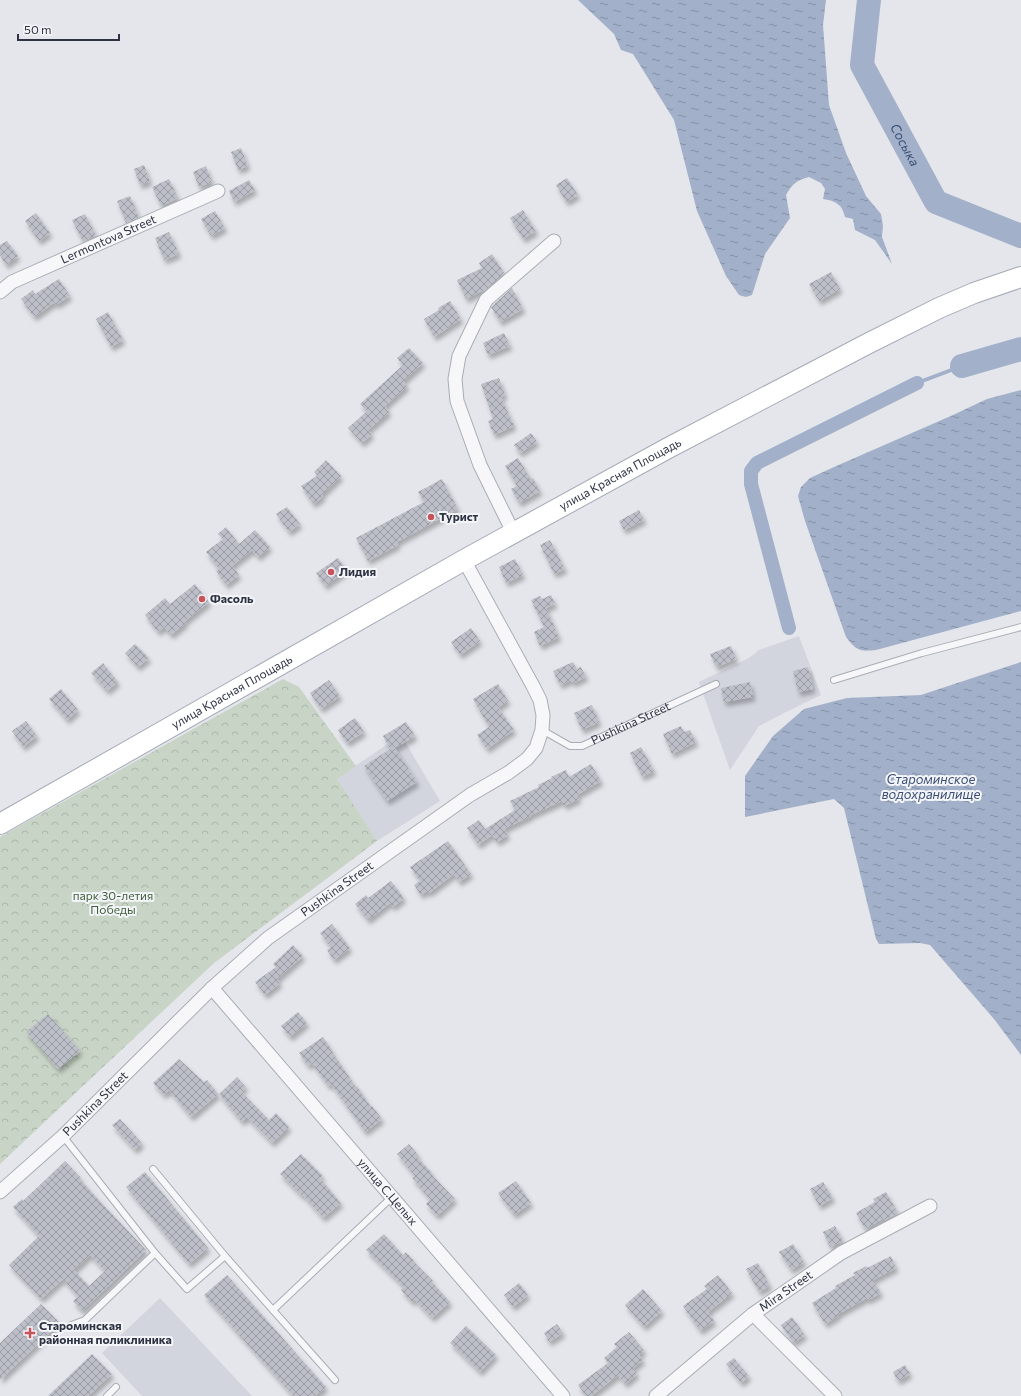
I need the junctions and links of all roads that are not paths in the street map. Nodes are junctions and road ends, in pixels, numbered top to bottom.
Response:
1 (218, 191) dead end
2 (554, 241) dead end
3 (1021, 277) edge
4 (0, 292) edge
5 (514, 534) junction
6 (464, 560) junction
7 (1021, 627) edge
8 (834, 680) dead end
9 (716, 684) dead end
10 (542, 730) junction
11 (2, 820) edge
12 (212, 988) junction
13 (63, 1136) junction
14 (153, 1169) dead end
15 (0, 1192) edge
16 (392, 1197) junction
17 (930, 1206) dead end
18 (155, 1253) junction
19 (225, 1256) junction
20 (273, 1310) junction
21 (753, 1314) junction
22 (69, 1326) dead end
23 (335, 1380) dead end
24 (116, 1388) dead end
25 (107, 1396) edge
26 (563, 1396) edge
27 (656, 1396) edge
28 (835, 1396) edge

1 - 4 street, Lermontova Street
2 - 5 street
3 - 5 main road, улица Красная Площадь
5 - 6 main road, улица Красная Площадь
6 - 10 street
6 - 11 main road, улица Красная Площадь
7 - 8 lane
9 - 10 lane, Pushkina Street
10 - 12 street, Pushkina Street
12 - 13 street, Pushkina Street
12 - 16 street, улица С.Целых
13 - 15 street, Pushkina Street
13 - 18 lane
14 - 19 lane
16 - 20 lane
16 - 26 street, улица С.Целых
17 - 21 street, Mira Street
18 - 19 lane
18 - 22 lane
19 - 20 lane
20 - 23 lane
21 - 27 street, Mira Street
21 - 28 street
24 - 25 lane

